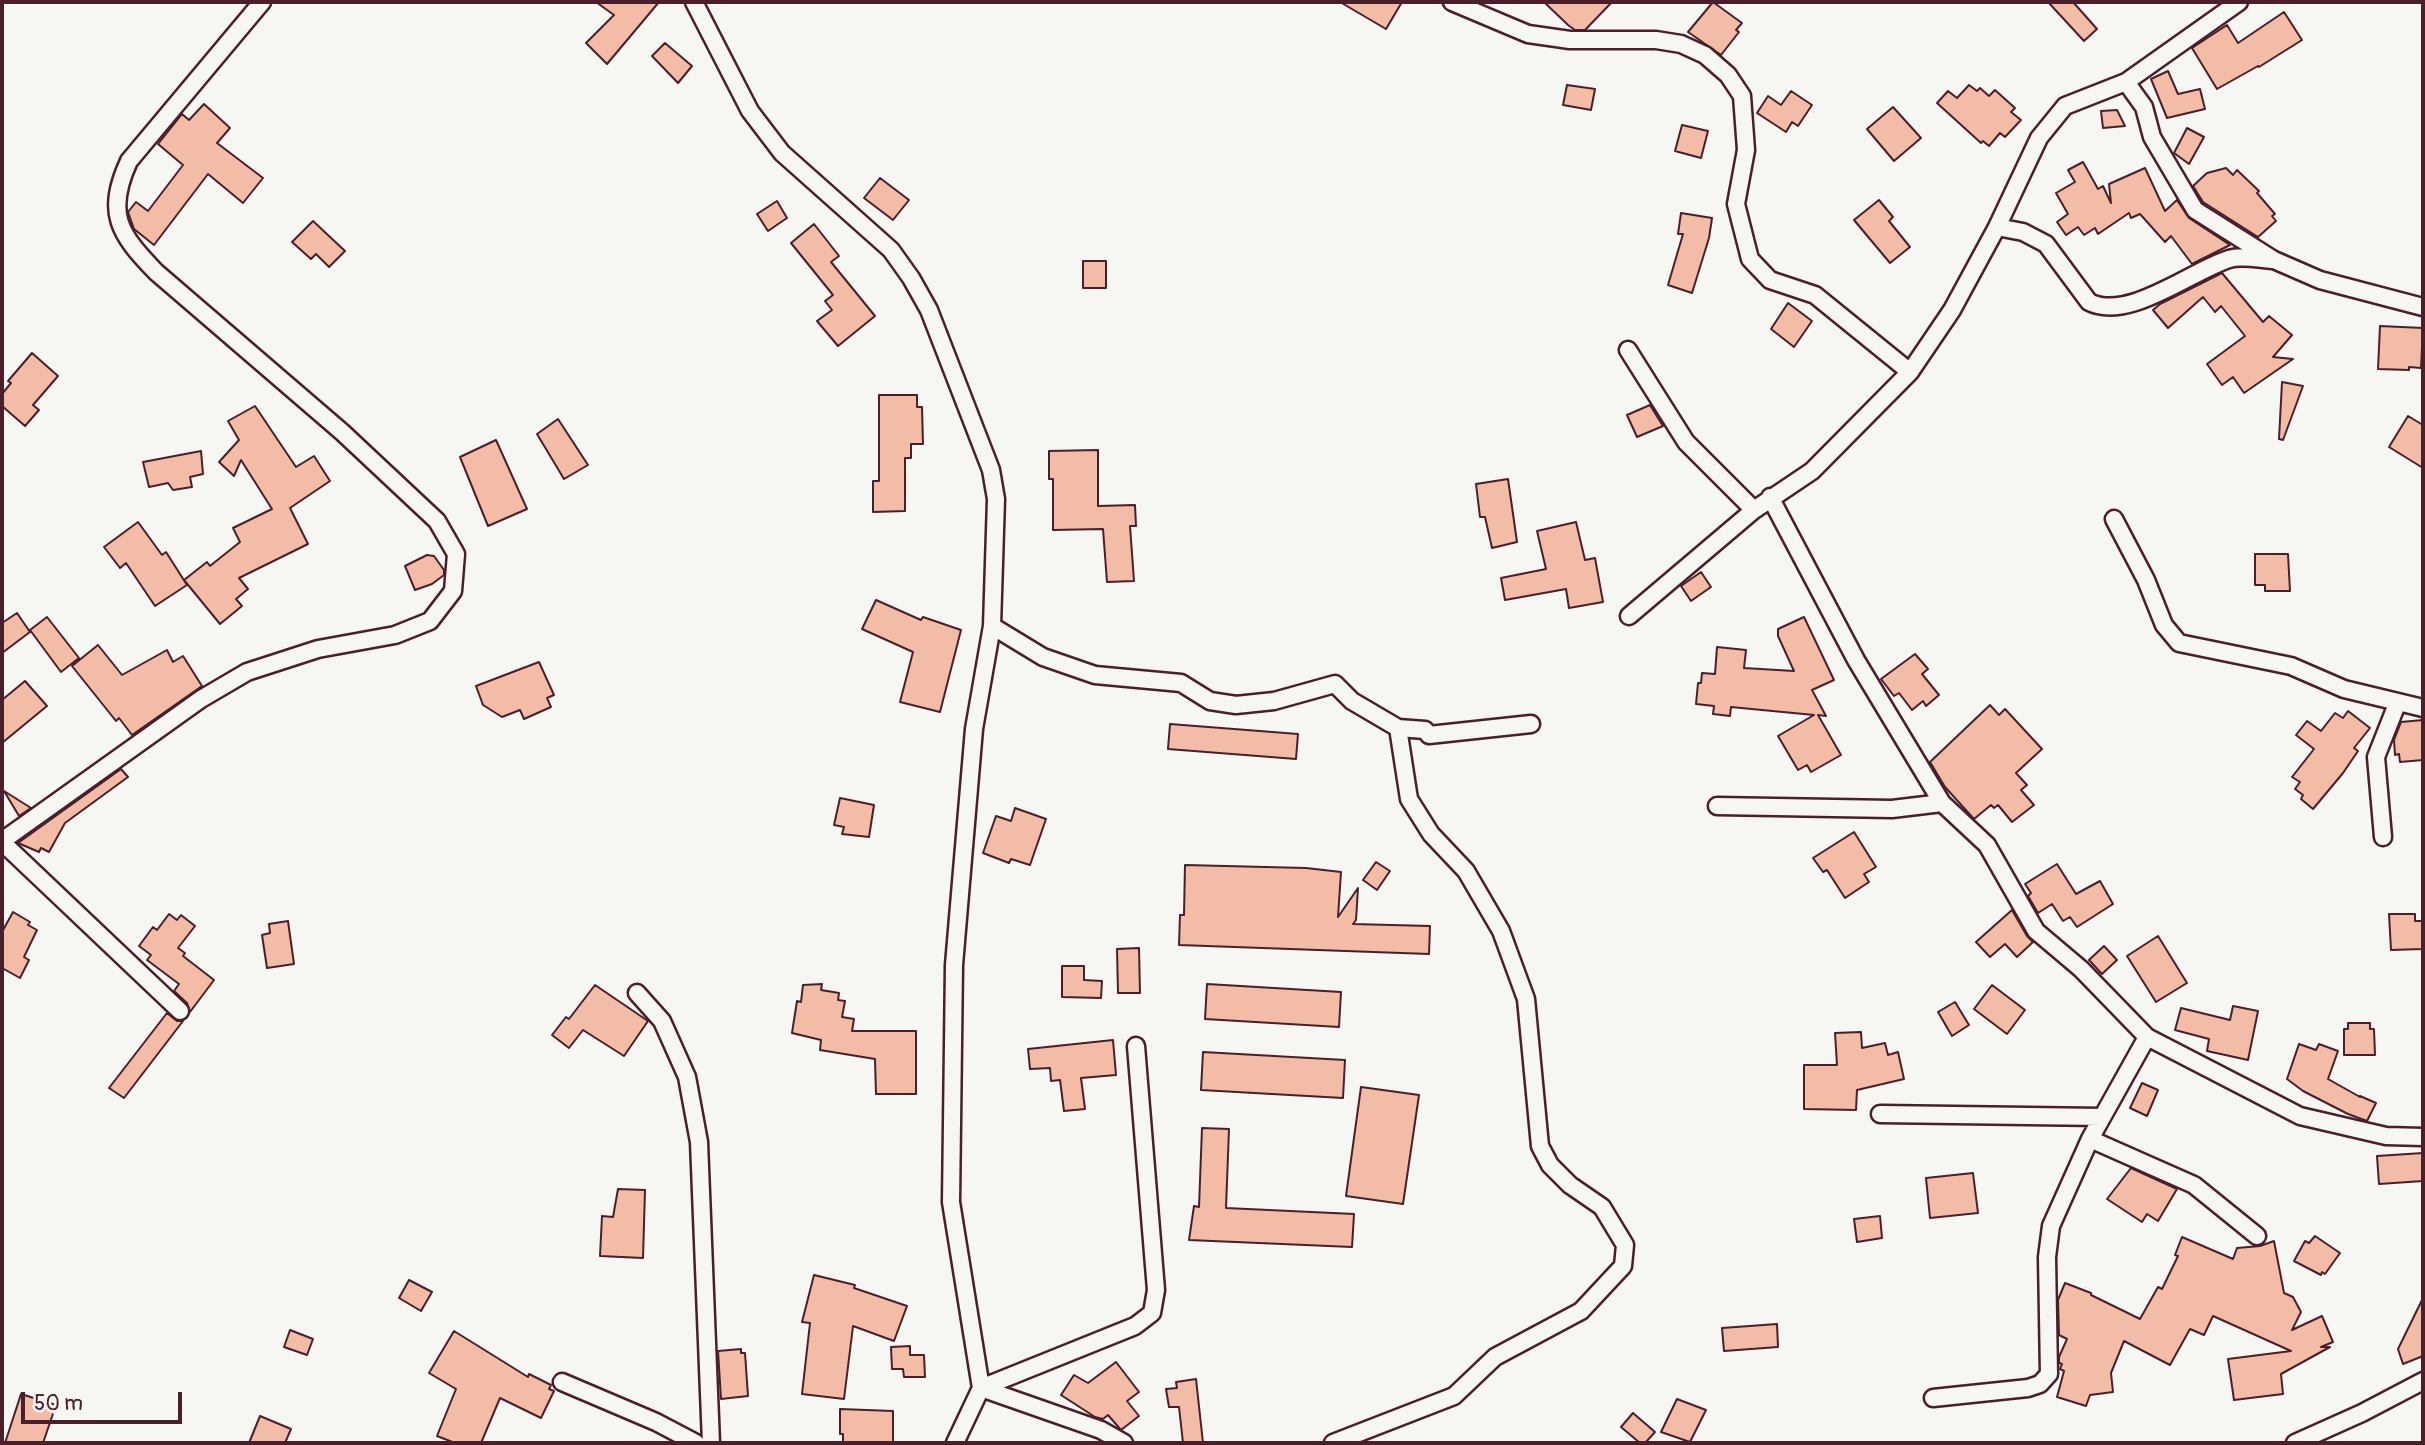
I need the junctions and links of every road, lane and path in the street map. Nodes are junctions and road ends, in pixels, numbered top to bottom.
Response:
1 (262, 2) edge
2 (694, 2) edge
3 (1452, 2) edge
4 (2239, 2) edge
5 (2126, 82) junction
6 (1997, 227) junction
7 (2274, 260) junction
8 (2423, 307) edge
9 (1628, 350) dead end
10 (1910, 372) junction
11 (1770, 498) junction
12 (1754, 510) junction
13 (2114, 519) dead end
14 (1629, 617) dead end
15 (992, 626) junction
16 (2397, 704) junction
17 (2423, 708) edge
18 (1531, 724) dead end
19 (1398, 728) junction
20 (1942, 803) junction
21 (1717, 806) dead end
22 (2383, 837) dead end
23 (2, 842) edge
24 (637, 993) dead end
25 (180, 1011) dead end
26 (2147, 1037) junction
27 (1136, 1046) dead end
28 (1880, 1114) dead end
29 (2102, 1117) junction
30 (2423, 1137) edge
31 (2090, 1139) junction
32 (2257, 1236) dead end
33 (2423, 1381) edge
34 (562, 1382) dead end
35 (981, 1388) junction
36 (1933, 1398) dead end
37 (696, 1443) edge
38 (711, 1443) edge
39 (955, 1443) edge
40 (1124, 1443) edge
41 (1333, 1443) edge
42 (2295, 1443) edge

1 - 23 street
2 - 15 street
3 - 10 street
4 - 5 street
5 - 6 street
5 - 7 street
6 - 7 street
6 - 10 street
7 - 8 street
9 - 12 street
10 - 11 street
11 - 12 street
11 - 20 street
12 - 14 street
13 - 16 street
15 - 19 street
15 - 35 street
16 - 17 street
16 - 22 street
18 - 19 street
19 - 41 street
20 - 21 street
20 - 26 street
23 - 25 street
24 - 38 street
26 - 29 street
26 - 30 street
27 - 35 street
28 - 29 street
29 - 31 street
31 - 32 street
31 - 36 street
33 - 42 street
34 - 37 street
35 - 39 street
35 - 40 street

